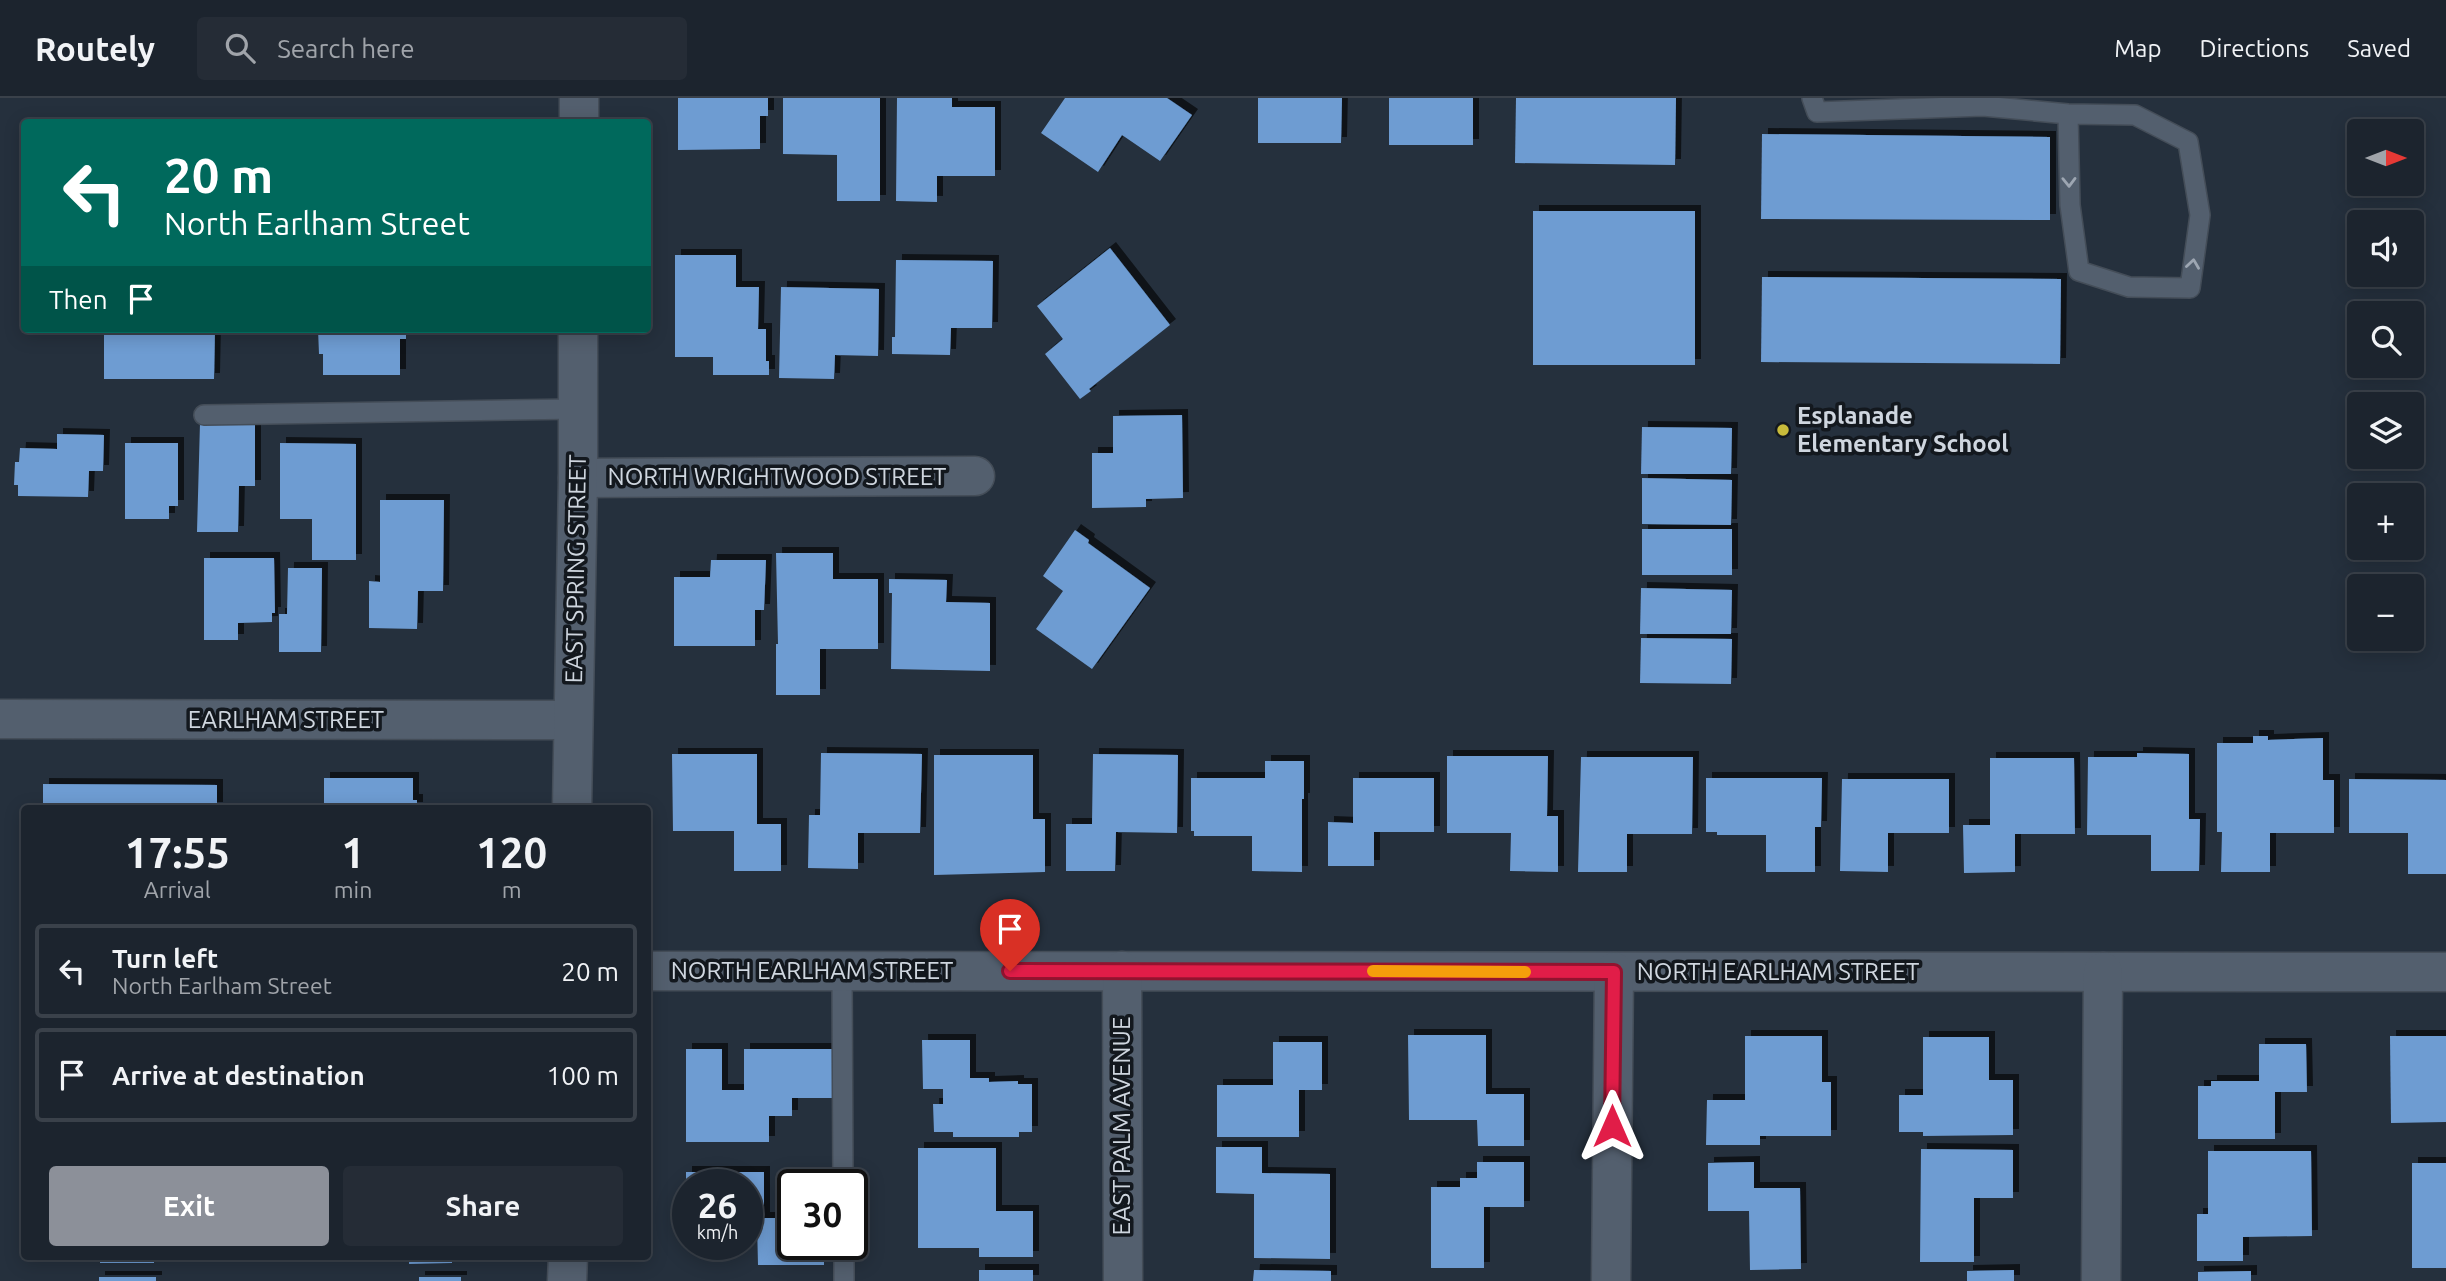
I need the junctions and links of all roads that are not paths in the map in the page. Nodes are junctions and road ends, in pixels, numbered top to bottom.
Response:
1 (579, 98) edge
2 (1812, 98) edge
3 (2068, 114) junction
4 (579, 119) edge
5 (578, 333) edge
6 (578, 409) junction
7 (204, 415) dead end
8 (975, 476) dead end
9 (578, 478) junction
10 (0, 719) edge
11 (573, 720) junction
12 (572, 805) edge
13 (651, 971) edge
14 (842, 971) junction
15 (1122, 971) junction
16 (1614, 972) junction
17 (2103, 972) junction
18 (2446, 972) edge
19 (843, 1169) edge
20 (568, 1260) edge
21 (844, 1260) edge
22 (567, 1281) edge
23 (844, 1281) edge
24 (1123, 1281) edge
25 (1611, 1281) edge
26 (2101, 1281) edge

1 - 4 street
2 - 3 lane
3 -> 3 lane
5 - 6 street, EAST SPRING STREET
6 - 7 lane
6 - 9 street, EAST SPRING STREET
8 - 9 street, NORTH WRIGHTWOOD STREET
9 - 11 street, EAST SPRING STREET
10 - 11 street, EARLHAM STREET
11 - 12 street, EAST SPRING STREET
13 - 14 street, NORTH EARLHAM STREET
14 - 15 street, NORTH EARLHAM STREET
14 - 19 lane
15 - 16 street, NORTH EARLHAM STREET
15 - 24 street, EAST PALM AVENUE
16 - 17 street, NORTH EARLHAM STREET
16 - 25 street
17 - 18 street, NORTH EARLHAM STREET
17 - 26 street
20 - 22 street
21 - 23 lane

